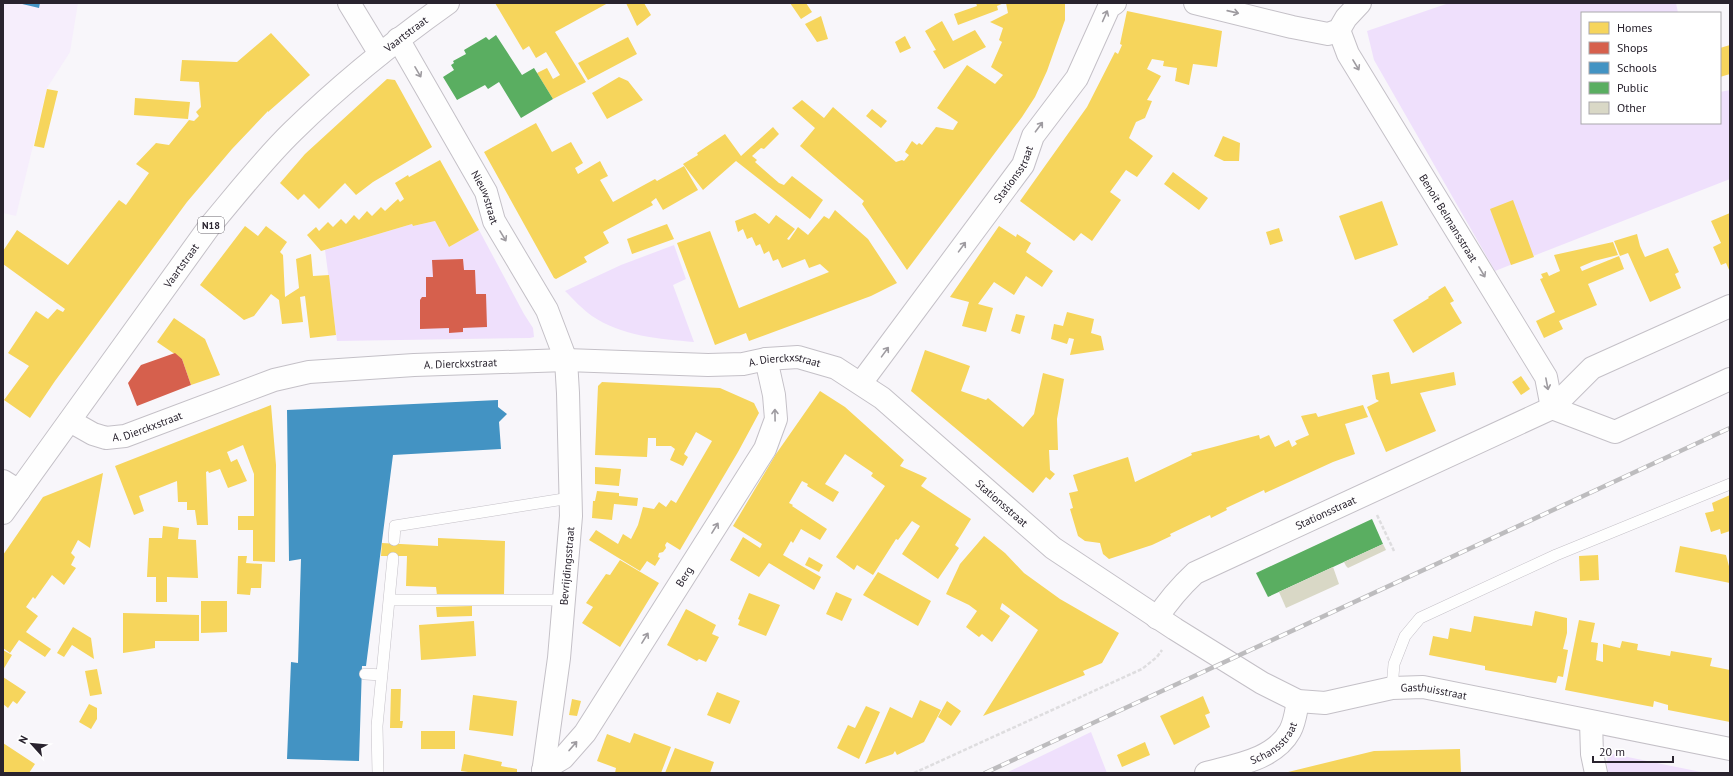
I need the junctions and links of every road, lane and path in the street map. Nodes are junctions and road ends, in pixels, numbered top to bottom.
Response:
1 (350, 3) edge
2 (448, 3) edge
3 (1115, 3) edge
4 (1195, 3) edge
5 (1360, 3) edge
6 (1339, 30) junction
7 (398, 39) junction
8 (380, 54) junction
9 (1730, 306) edge
10 (766, 359) junction
11 (566, 360) junction
12 (1730, 378) edge
13 (861, 383) junction
14 (1552, 408) junction
15 (70, 421) junction
16 (1730, 484) edge
17 (11, 486) edge
18 (1367, 493) junction
19 (570, 498) junction
20 (3, 513) edge
21 (394, 540) dead end
22 (1394, 551) dead end
23 (392, 558) dead end
24 (389, 600) junction
25 (564, 600) junction
26 (1166, 623) junction
27 (365, 674) dead end
28 (382, 675) junction
29 (1392, 688) junction
30 (1298, 701) junction
31 (1591, 722) junction
32 (1730, 749) edge
33 (543, 772) edge
34 (378, 773) edge
35 (914, 773) edge
36 (1206, 773) edge
37 (1596, 773) edge

1 - 8 street
2 - 7 street, Vaartstraat / N18
13 -> 3 street, Stationsstraat
4 -> 6 street
5 - 6 street
6 -> 14 street, Benoit Belmansstraat
7 - 8 street, Vaartstraat / N18
7 -> 11 street, Nieuwstraat
8 - 15 street, Vaartstraat / N18
9 - 14 street
10 - 11 street, A. Dierckxstraat
10 - 13 street, A. Dierckxstraat
33 -> 10 street, Berg
11 - 15 street, A. Dierckxstraat
11 - 19 street, Bevrijdingsstraat
12 - 14 street
13 - 26 street, Stationsstraat
14 - 18 street, Stationsstraat
15 - 17 street, Vaartstraat / N18
16 - 29 lane
17 - 20 street, Vaartstraat / N18
18 - 22 path
18 - 26 street, Stationsstraat
19 - 21 lane
19 - 25 street, Bevrijdingsstraat
23 - 24 lane
24 - 25 lane
24 - 28 lane
25 - 33 street, Bevrijdingsstraat
26 - 30 street, Gasthuisstraat
26 - 35 path
27 - 28 lane
28 - 34 lane
29 - 30 street, Gasthuisstraat
29 - 31 street, Gasthuisstraat
30 - 36 street, Schansstraat
31 - 32 street, Gasthuisstraat
31 - 37 street

